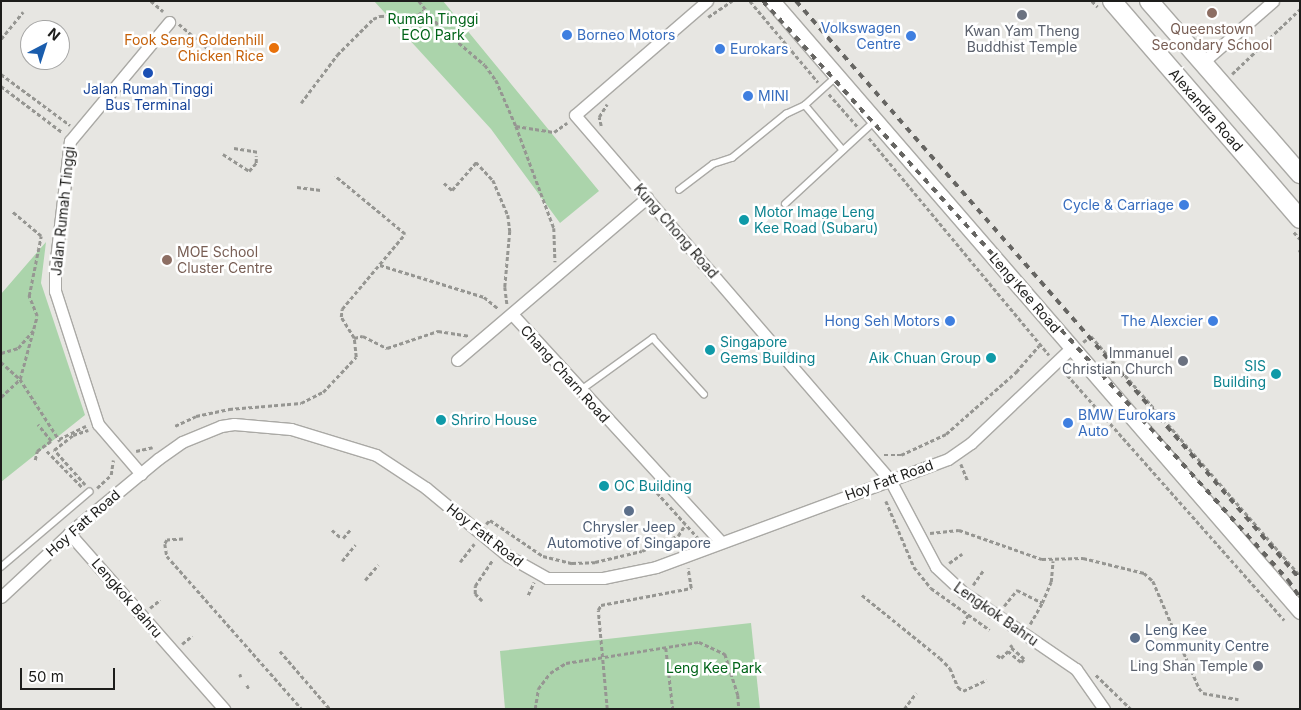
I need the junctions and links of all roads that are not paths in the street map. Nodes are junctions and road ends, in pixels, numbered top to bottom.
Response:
1 (707, 1) edge
2 (772, 1) edge
3 (1112, 1) edge
4 (1148, 1) edge
5 (1273, 1) edge
6 (172, 20) road end
7 (1202, 63) junction
8 (837, 76) junction
9 (805, 106) junction
10 (876, 121) junction
11 (843, 150) junction
12 (1300, 174) edge
13 (679, 190) dead end
14 (646, 198) junction
15 (785, 204) dead end
16 (1300, 219) edge
17 (509, 312) junction
18 (1076, 346) junction
19 (457, 360) dead end
20 (580, 390) junction
21 (704, 394) dead end
22 (141, 474) junction
23 (890, 480) junction
24 (88, 490) road end
25 (70, 533) junction
26 (720, 541) junction
27 (1, 566) edge
28 (1, 597) edge
29 (1299, 609) edge
30 (224, 709) edge
31 (1104, 709) edge

1 - 14 street, Kung Chong Road
2 - 8 street, Leng Kee Road
3 - 16 main road, Alexandra Road
4 - 7 main road, Alexandra Road
5 - 7 street
6 - 22 street, Jalan Rumah Tinggi
7 - 12 main road, Alexandra Road
8 - 9 lane
8 - 10 street, Leng Kee Road
9 - 11 lane
9 - 13 lane
10 - 11 lane
10 - 18 street, Leng Kee Road
11 - 15 lane
14 - 17 street, Chang Charn Road
14 - 23 street, Kung Chong Road
17 - 19 street
17 - 20 street, Chang Charn Road
18 - 23 street, Hoy Fatt Road
18 - 29 street, Leng Kee Road
20 - 21 lane
20 - 26 street, Chang Charn Road
22 - 25 street, Hoy Fatt Road
22 - 26 street, Hoy Fatt Road
23 - 26 street, Hoy Fatt Road
23 - 31 street, Lengkok Bahru
24 - 27 lane
25 - 28 street, Hoy Fatt Road
25 - 30 street, Lengkok Bahru

